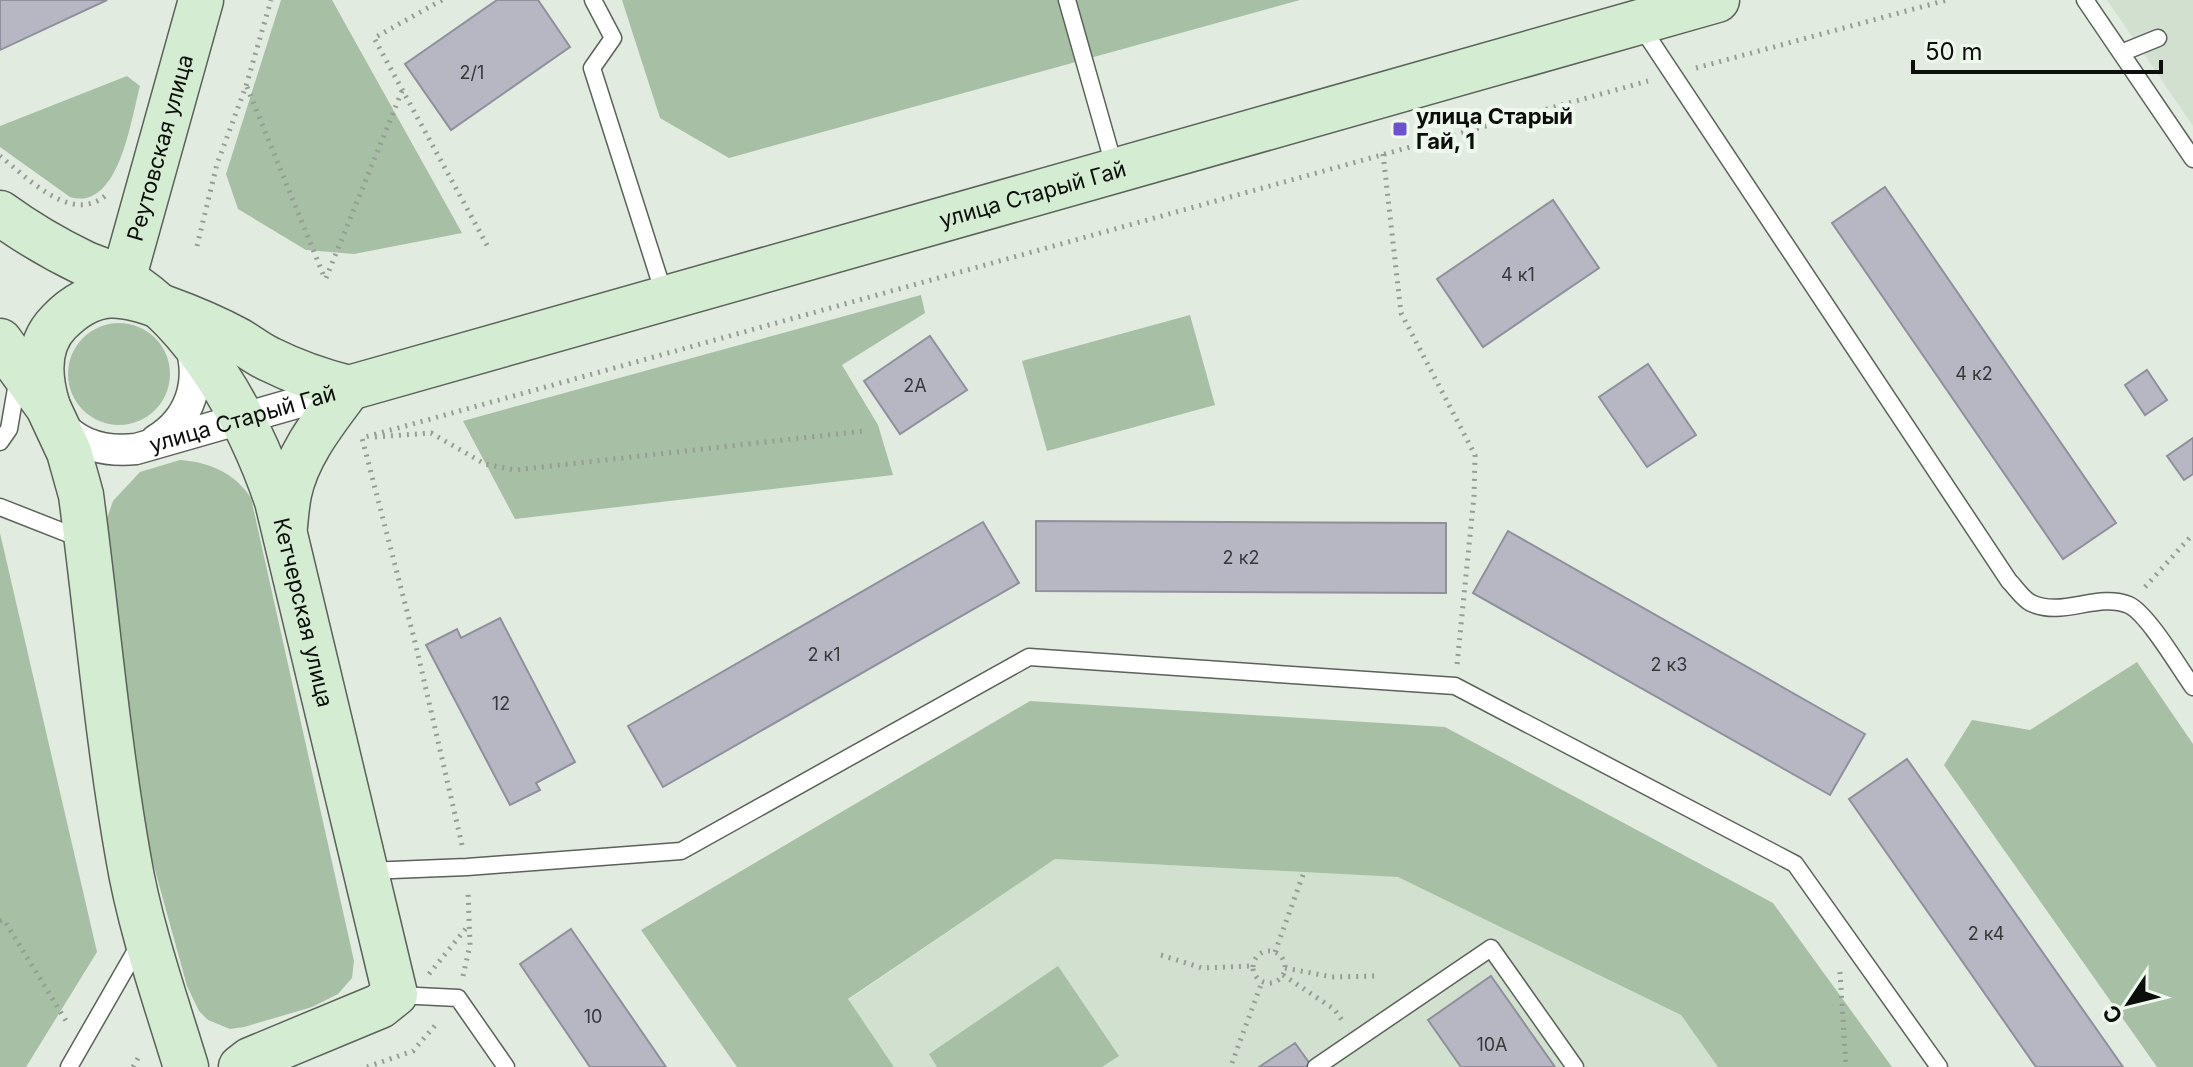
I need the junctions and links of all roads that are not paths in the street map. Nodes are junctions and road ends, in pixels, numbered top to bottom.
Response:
1 (201, 0) edge
2 (593, 0) edge
3 (1067, 0) edge
4 (1717, 0) edge
5 (2085, 0) edge
6 (1638, 22) junction
7 (2158, 38) dead end
8 (2121, 53) junction
9 (2193, 159) edge
10 (1115, 171) junction
11 (0, 213) edge
12 (133, 293) junction
13 (666, 298) junction
14 (187, 336) junction
15 (10, 354) edge
16 (349, 388) junction
17 (48, 407) junction
18 (242, 419) junction
19 (0, 442) edge
20 (136, 449) junction
21 (0, 507) edge
22 (285, 532) junction
23 (87, 541) junction
24 (2193, 687) edge
25 (367, 871) junction
26 (146, 933) junction
27 (404, 995) junction
28 (166, 1000) junction
29 (255, 1060) edge
30 (69, 1067) edge
31 (186, 1067) edge
32 (506, 1067) edge
33 (1316, 1067) edge
34 (1575, 1067) edge
35 (1939, 1067) edge

1 - 12 street, Реутовская улица
2 - 13 lane
3 - 10 lane
4 - 6 street, улица Старый Гай
5 - 8 lane
6 - 10 street, улица Старый Гай
6 - 24 lane
7 - 8 lane
8 - 9 lane
10 - 13 street, улица Старый Гай
11 - 12 street, Кетчерская улица
12 - 14 street, Кетчерская улица
12 - 16 street, улица Старый Гай
12 - 17 street
13 - 16 street, улица Старый Гай
14 - 18 street, Кетчерская улица
14 - 20 street, улица Старый Гай
15 - 17 street
15 - 19 lane
16 - 18 street, улица Старый Гай
16 - 22 street
17 - 20 street, улица Старый Гай
17 - 23 street
18 - 20 street, улица Старый Гай
18 - 22 street, Кетчерская улица
21 - 23 lane
22 - 25 street, Кетчерская улица
23 - 26 street
25 - 27 street, Кетчерская улица
25 - 35 lane
26 - 28 street
26 - 30 lane
27 - 29 street
27 - 32 lane
28 - 29 street
28 - 31 street
33 - 34 lane

